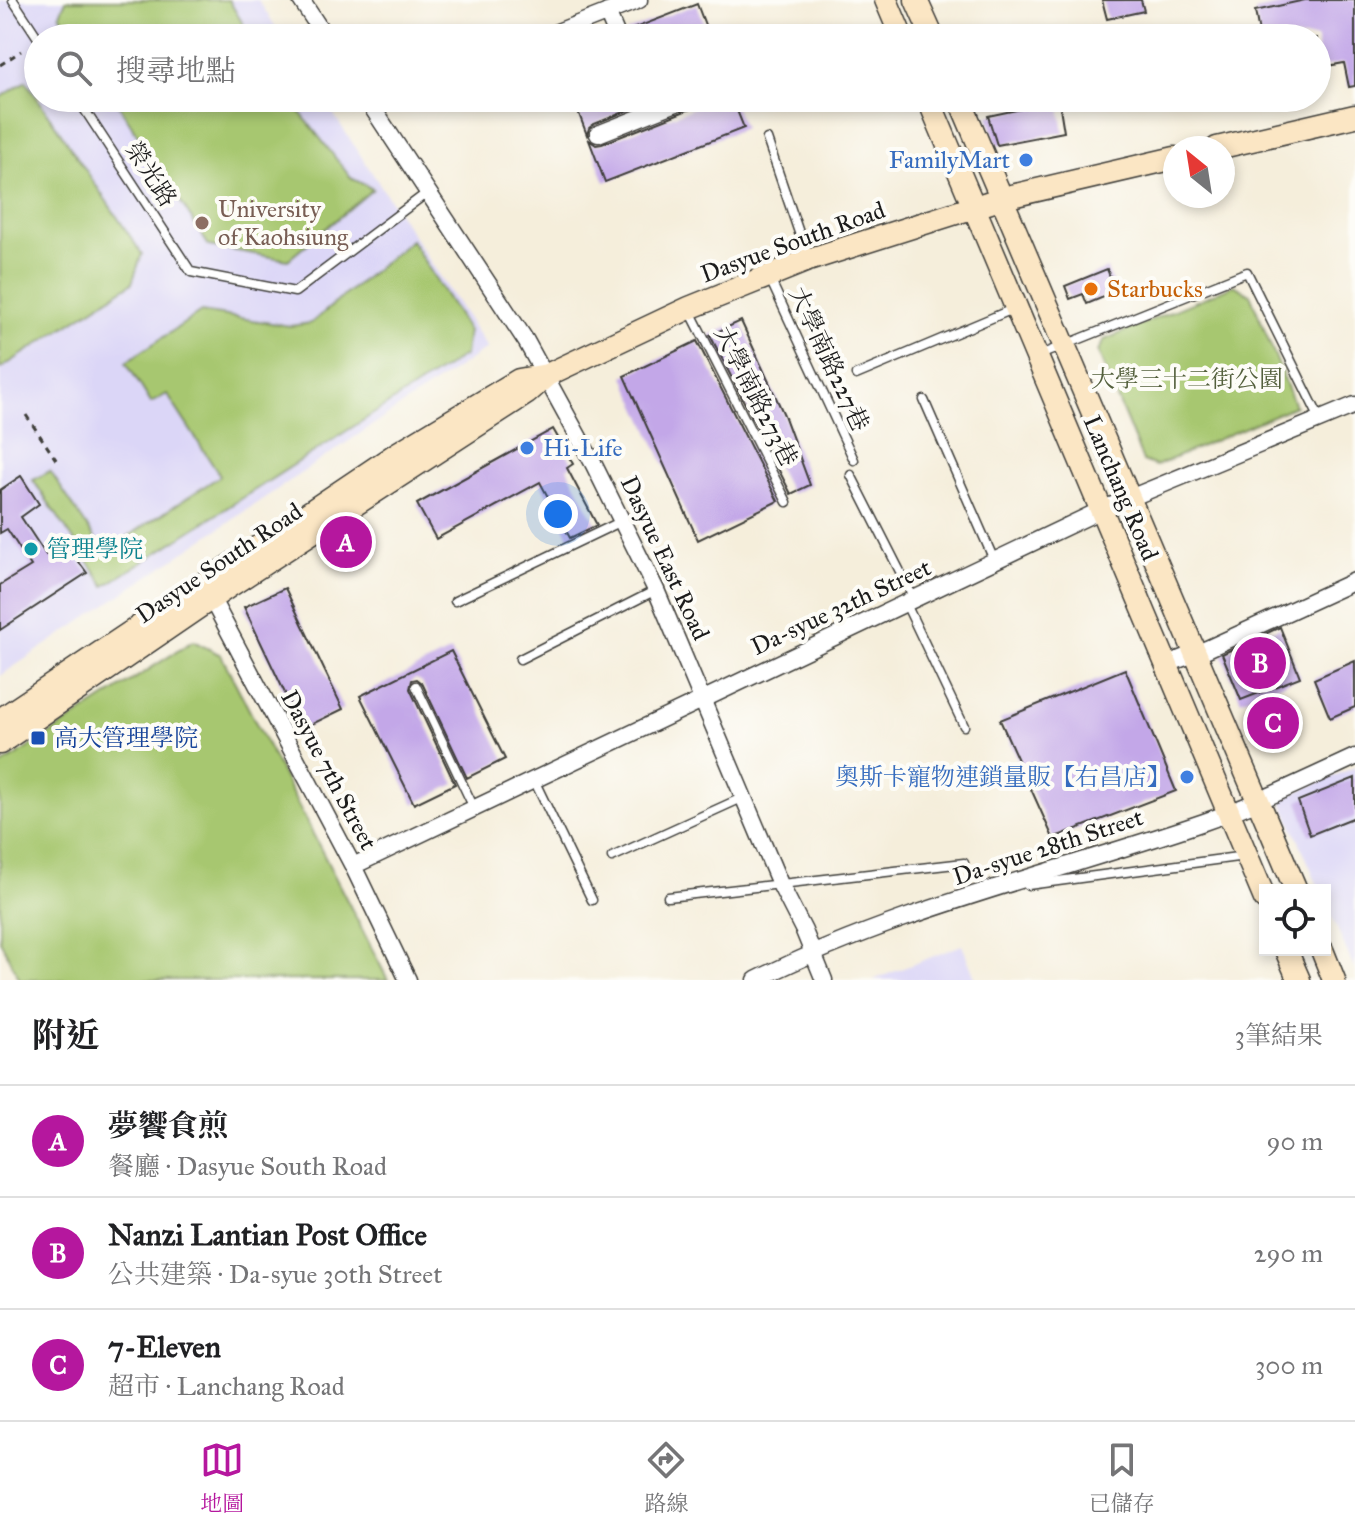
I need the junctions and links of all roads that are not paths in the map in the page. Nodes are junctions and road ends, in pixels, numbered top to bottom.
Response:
1 (13, 0) edge
2 (301, 0) edge
3 (639, 0) edge
4 (886, 0) edge
5 (916, 0) edge
6 (607, 12) junction
7 (29, 24) edge
8 (317, 24) edge
9 (577, 24) edge
10 (612, 24) edge
11 (896, 24) edge
12 (927, 24) edge
13 (86, 112) edge
14 (376, 112) edge
15 (636, 112) edge
16 (934, 112) edge
17 (965, 112) edge
18 (1355, 116) edge
19 (598, 134) dead end
20 (767, 139) dead end
21 (1235, 144) edge
22 (1163, 161) edge
23 (428, 192) junction
24 (1003, 198) junction
25 (974, 207) junction
26 (808, 260) junction
27 (768, 275) junction
28 (1016, 307) junction
29 (689, 308) junction
30 (1065, 346) junction
31 (1037, 356) junction
32 (547, 375) junction
33 (856, 375) dead end
34 (924, 400) dead end
35 (1355, 405) edge
36 (1320, 419) junction
37 (854, 460) dead end
38 (851, 475) dead end
39 (1129, 497) junction
40 (787, 502) dead end
41 (1101, 510) junction
42 (622, 521) junction
43 (995, 561) junction
44 (1355, 581) edge
45 (656, 590) junction
46 (207, 591) junction
47 (455, 601) dead end
48 (910, 602) junction
49 (1196, 653) junction
50 (520, 659) dead end
51 (1167, 664) junction
52 (416, 686) dead end
53 (703, 698) junction
54 (0, 720) edge
55 (964, 726) dead end
56 (0, 743) edge
57 (1355, 757) edge
58 (534, 779) junction
59 (744, 797) junction
60 (1259, 800) junction
61 (474, 808) junction
62 (1229, 812) junction
63 (1247, 856) junction
64 (612, 857) dead end
65 (964, 863) dead end
66 (353, 866) junction
67 (780, 884) junction
68 (1294, 884) edge
69 (1259, 885) edge
70 (992, 889) junction
71 (668, 897) dead end
72 (592, 900) dead end
73 (813, 952) junction
74 (1289, 956) edge
75 (1324, 956) edge
76 (408, 980) edge
77 (756, 980) edge
78 (824, 980) edge
79 (1299, 980) edge
80 (1334, 980) edge

1 - 7 lane
2 - 8 street
3 - 6 street
4 - 11 street
5 - 12 street
6 - 9 street
6 - 10 street
13 - 23 lane, 榮光路
14 - 23 street, Dasyue East Road
15 - 19 street
16 - 25 street, Lanchang Road
17 - 24 street, Lanchang Road
18 - 21 street
20 - 26 lane
22 - 24 street
23 - 32 street, Dasyue East Road
24 - 25 street, Dasyue South Road
24 - 30 street, Lanchang Road
25 - 26 street, Dasyue South Road
25 - 28 street, Lanchang Road
26 - 27 street, Dasyue South Road
27 - 29 street, Dasyue South Road
27 - 37 lane, 大學南路227巷
28 - 31 street, Lanchang Road
28 - 33 lane
29 - 32 street, Dasyue South Road
29 - 40 lane, 大學南路273巷
30 - 31 lane
30 - 36 lane
30 - 39 street, Lanchang Road
31 - 41 street, Lanchang Road
32 - 42 street, Dasyue East Road
32 - 46 street, Dasyue South Road
34 - 43 lane
35 - 36 street, Da-syue 32th Street
36 - 39 street, Da-syue 32th Street
38 - 48 lane
39 - 41 street, Da-syue 32th Street
39 - 49 street, Lanchang Road
41 - 43 street, Da-syue 32th Street
41 - 51 street, Lanchang Road
42 - 45 street, Dasyue East Road
42 - 47 lane
43 - 48 street, Da-syue 32th Street
44 - 49 street
45 - 50 lane
45 - 53 street, Dasyue East Road
46 - 54 street, Dasyue South Road
46 - 56 street, Dasyue South Road
46 - 66 street, Dasyue 7th Street
48 - 53 street, Da-syue 32th Street
48 - 55 lane
49 - 51 street
49 - 60 street, Lanchang Road
51 - 62 street, Lanchang Road
52 - 61 lane
53 - 58 street, Da-syue 32th Street
53 - 59 street, Dasyue East Road
57 - 60 street, Da-syue 28th Street
58 - 61 street, Da-syue 32th Street
58 - 72 lane
59 - 64 lane
59 - 67 street, Dasyue East Road
60 - 62 street, Da-syue 28th Street
60 - 68 street, Lanchang Road
61 - 66 street, Da-syue 32th Street
62 - 63 street, Lanchang Road
62 - 70 street, Da-syue 28th Street
63 - 69 street, Lanchang Road
63 - 70 lane
65 - 67 lane
66 - 76 street, Dasyue 7th Street
67 - 71 lane
67 - 73 street, Dasyue East Road
70 - 73 street, Da-syue 28th Street
73 - 77 street, Da-syue 28th Street
73 - 78 street, Dasyue East Road
74 - 79 street
75 - 80 street

